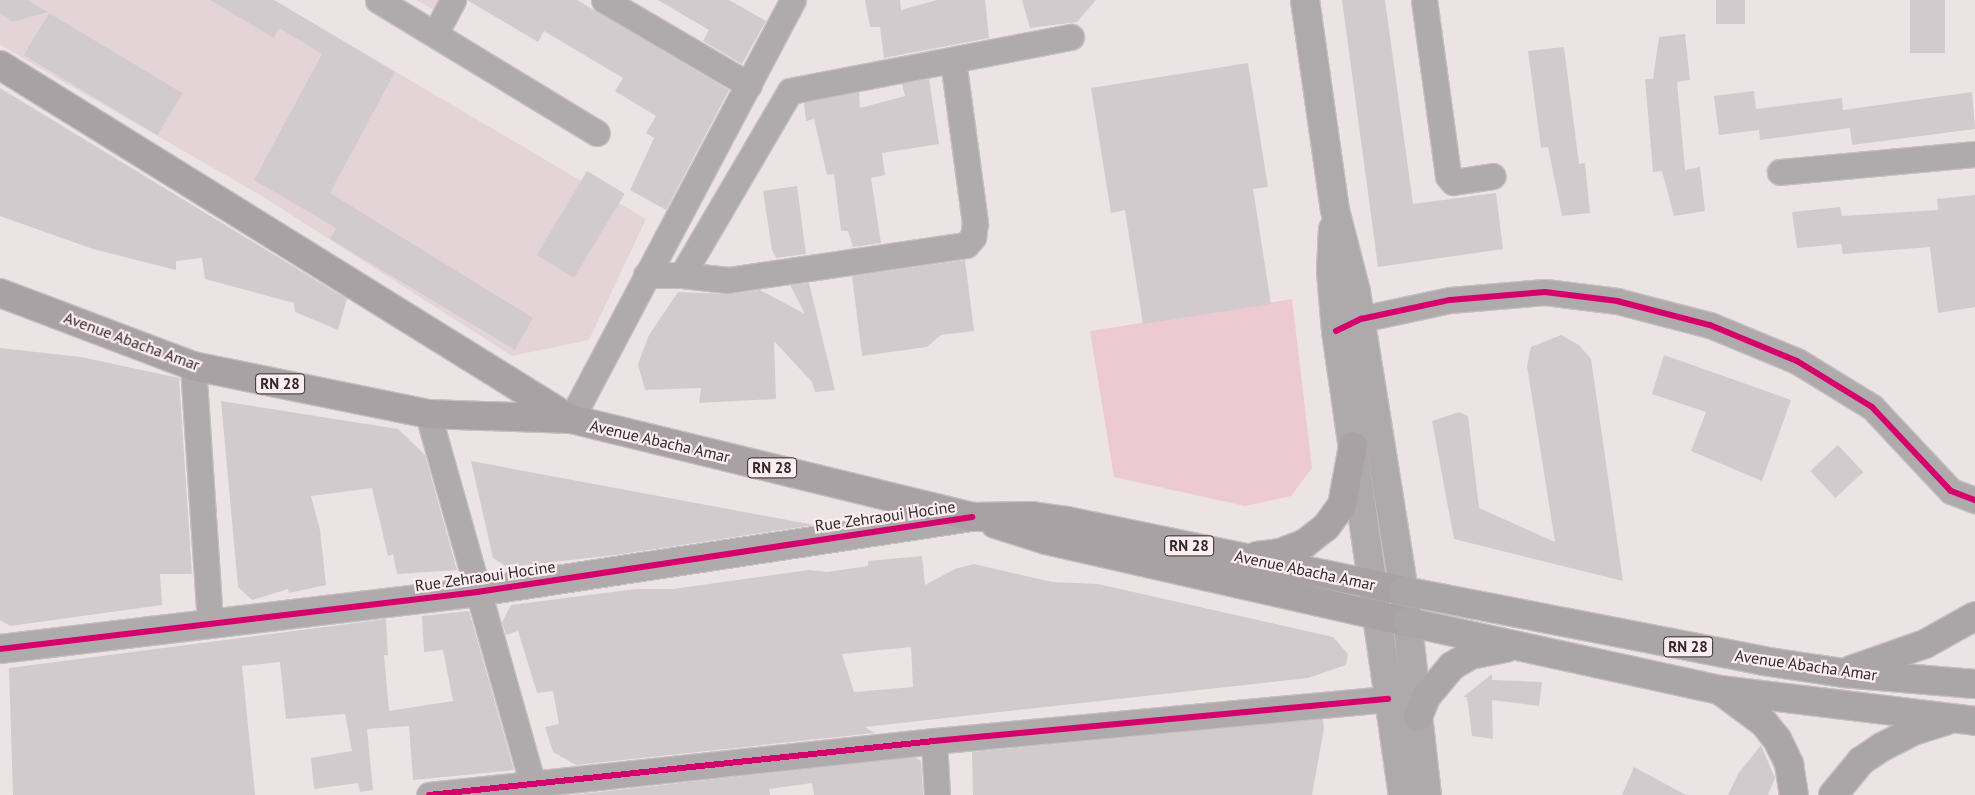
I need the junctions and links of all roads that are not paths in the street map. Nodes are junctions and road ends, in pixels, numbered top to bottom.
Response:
1 (378, 0) edge
2 (453, 0) edge
3 (604, 0) edge
4 (793, 0) edge
5 (1304, 0) edge
6 (1424, 0) edge
7 (435, 34) junction
8 (1071, 36) dead end
9 (952, 60) junction
10 (0, 65) edge
11 (749, 85) junction
12 (597, 133) dead end
13 (1975, 154) edge
14 (1780, 172) dead end
15 (1493, 176) dead end
16 (1335, 210) junction
17 (682, 275) junction
18 (646, 276) junction
19 (0, 293) edge
20 (1361, 319) junction
21 (1336, 331) junction
22 (193, 366) junction
23 (428, 414) junction
24 (572, 419) junction
25 (1353, 446) junction
26 (1975, 500) edge
27 (972, 517) junction
28 (1245, 558) junction
29 (1374, 585) junction
30 (1404, 591) junction
31 (477, 592) junction
32 (1377, 616) junction
33 (1975, 616) edge
34 (1408, 622) junction
35 (210, 624) junction
36 (1511, 647) junction
37 (0, 649) edge
38 (1843, 673) junction
39 (1975, 684) edge
40 (1720, 690) junction
41 (1388, 699) junction
42 (1418, 717) junction
43 (1966, 720) edge
44 (934, 741) junction
45 (534, 789) edge
46 (429, 795) edge
47 (937, 795) edge
48 (1403, 795) edge
49 (1427, 795) edge
50 (1794, 795) edge
51 (1833, 795) edge

1 - 7 street
2 - 7 street
3 - 11 street
4 - 11 street
5 - 16 main road
6 - 15 street
7 - 12 street
8 - 9 street
9 - 17 street
9 - 17 street
10 - 24 main road
11 - 18 street
13 - 14 street
16 - 20 main road
16 - 21 main road
17 - 18 street
18 - 24 street
19 - 22 main road, Avenue Abacha Amar / RN 28
20 - 21 street
20 - 26 street
20 - 30 main road
21 - 25 main road
22 - 23 main road, Avenue Abacha Amar / RN 28
22 - 35 street
23 - 24 main road, Avenue Abacha Amar / RN 28
23 - 31 street
24 - 27 main road, Avenue Abacha Amar / RN 28
25 - 28 main road
25 - 29 main road
27 - 28 main road, Avenue Abacha Amar / RN 28
27 - 31 street, Rue Zehraoui Hocine
27 - 32 main road
28 - 29 main road, Avenue Abacha Amar / RN 28
29 - 30 main road, Avenue Abacha Amar / RN 28
29 - 32 main road
30 - 34 main road
30 - 38 highway, Avenue Abacha Amar / RN 28
31 - 35 street, Rue Zehraoui Hocine
31 - 45 street
32 - 34 main road
32 - 41 main road
33 - 38 highway
34 - 36 highway
34 - 42 main road
35 - 37 street, Rue Zehraoui Hocine
36 - 40 highway
36 - 42 highway
38 - 39 highway, Avenue Abacha Amar / RN 28
40 - 43 highway
40 - 50 highway
41 - 44 street
41 - 48 main road
42 - 49 main road
43 - 51 highway
44 - 45 street
44 - 47 street
45 - 46 street

